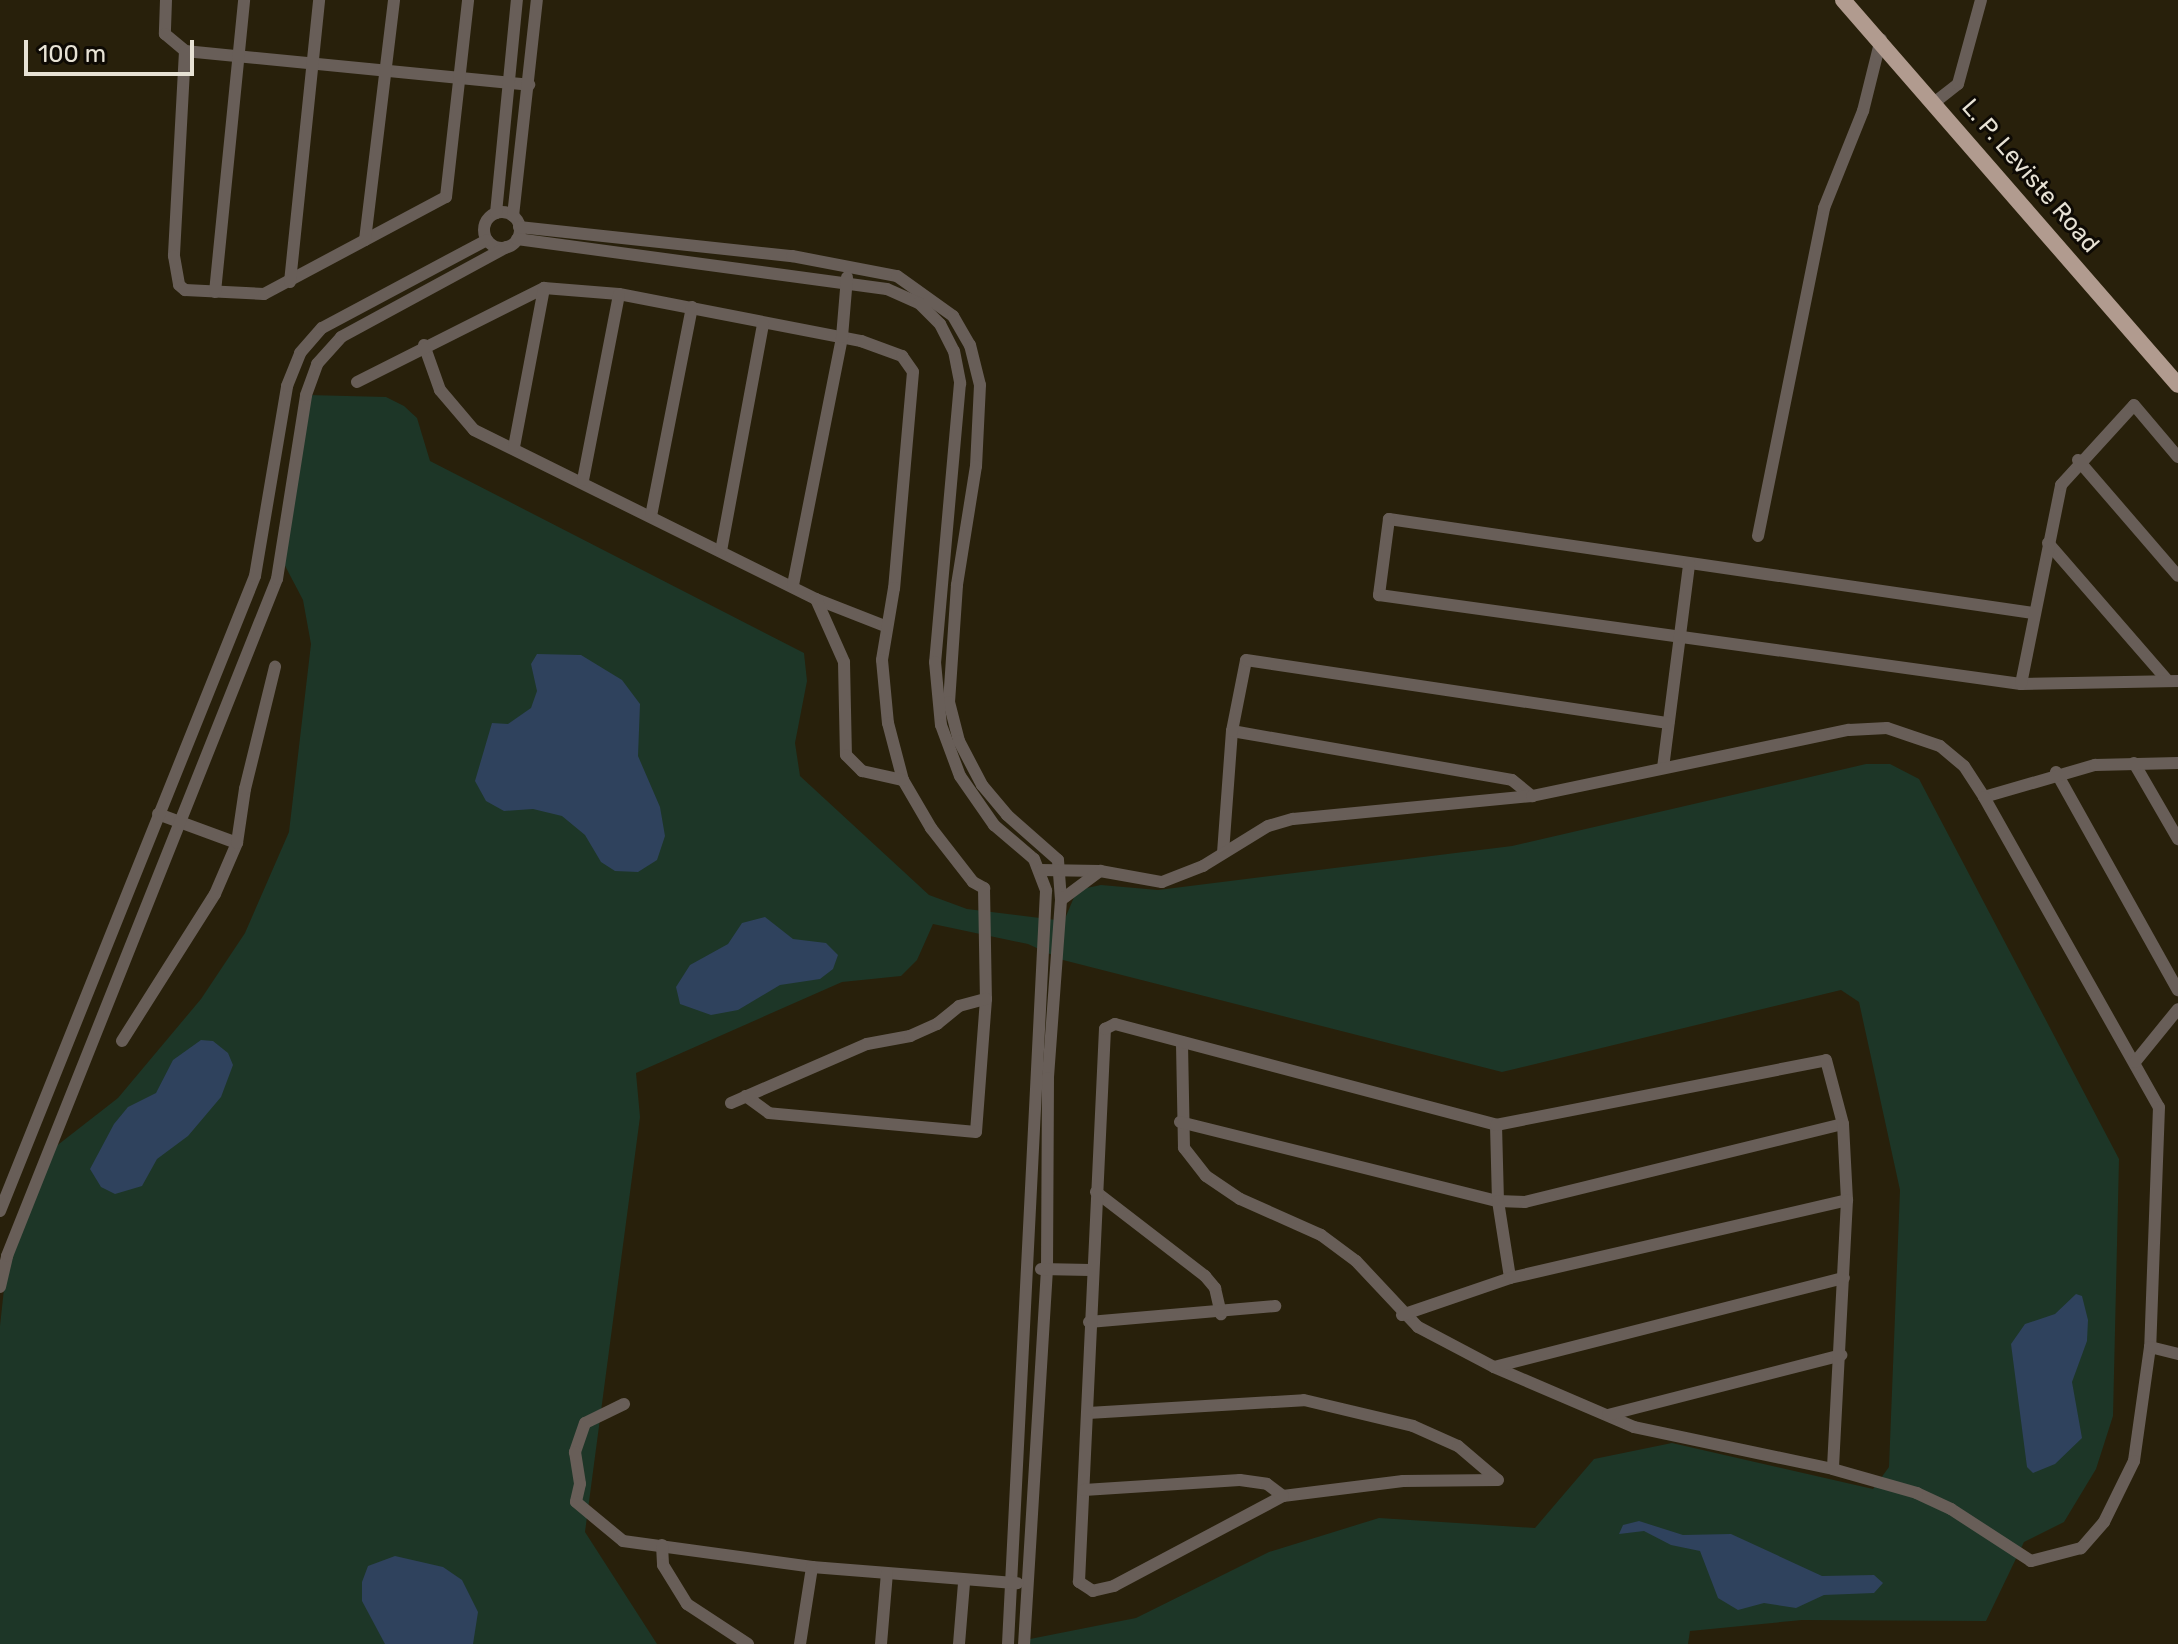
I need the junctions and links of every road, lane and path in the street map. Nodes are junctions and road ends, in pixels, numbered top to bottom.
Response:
1 (166, 0) edge
2 (244, 0) edge
3 (319, 0) edge
4 (394, 0) edge
5 (468, 0) edge
6 (517, 0) edge
7 (537, 0) edge
8 (1843, 0) edge
9 (1981, 0) edge
10 (1881, 39) junction
11 (185, 51) junction
12 (237, 58) junction
13 (311, 63) junction
14 (385, 70) junction
15 (460, 81) junction
16 (508, 84) junction
17 (529, 85) junction
18 (1935, 102) junction
19 (496, 213) junction
20 (514, 232) junction
21 (365, 240) junction
22 (487, 240) junction
23 (847, 264) junction
24 (290, 282) junction
25 (847, 282) junction
26 (544, 288) junction
27 (215, 292) junction
28 (619, 294) junction
29 (692, 307) junction
30 (763, 324) junction
31 (842, 337) junction
32 (424, 345) junction
33 (357, 382) dead end
34 (2178, 385) edge
35 (514, 447) junction
36 (2178, 457) edge
37 (2078, 460) junction
38 (583, 480) junction
39 (651, 516) junction
40 (1758, 536) dead end
41 (2048, 543) junction
42 (721, 551) junction
43 (1689, 564) junction
44 (2178, 576) edge
45 (793, 585) junction
46 (816, 599) junction
47 (2033, 613) junction
48 (885, 626) junction
49 (1682, 640) junction
50 (275, 667) dead end
51 (2173, 680) edge
52 (2021, 684) junction
53 (1668, 723) junction
54 (1232, 731) junction
55 (2134, 763) junction
56 (2178, 763) edge
57 (1663, 768) junction
58 (2056, 772) junction
59 (903, 780) junction
60 (1532, 796) junction
61 (1984, 797) junction
62 (158, 814) junction
63 (180, 819) junction
64 (2178, 839) edge
65 (237, 843) junction
66 (1223, 853) junction
67 (1060, 869) junction
68 (1041, 870) junction
69 (1100, 871) junction
70 (1061, 900) junction
71 (2178, 990) edge
72 (986, 999) junction
73 (2178, 1009) edge
74 (122, 1041) dead end
75 (1182, 1042) junction
76 (2135, 1062) junction
77 (746, 1096) junction
78 (731, 1103) dead end
79 (1180, 1122) junction
80 (1843, 1124) junction
81 (1496, 1125) junction
82 (1096, 1192) junction
83 (1847, 1200) junction
84 (1498, 1201) junction
85 (0, 1211) edge
86 (1031, 1268) junction
87 (1047, 1269) junction
88 (1090, 1270) junction
89 (1510, 1278) junction
90 (1844, 1278) junction
91 (0, 1287) edge
92 (1275, 1306) dead end
93 (1221, 1314) junction
94 (1402, 1315) junction
95 (1089, 1322) junction
96 (2150, 1347) junction
97 (2178, 1354) edge
98 (1841, 1355) junction
99 (1494, 1367) junction
100 (624, 1404) dead end
101 (1088, 1413) junction
102 (1608, 1415) junction
103 (1833, 1469) junction
104 (1084, 1490) junction
105 (1283, 1496) junction
106 (662, 1545) junction
107 (812, 1567) junction
108 (887, 1573) junction
109 (964, 1583) junction
110 (1011, 1583) junction
111 (1028, 1583) junction
112 (748, 1644) edge
113 (800, 1644) edge
114 (881, 1644) edge
115 (959, 1644) edge
116 (1008, 1644) edge
117 (1024, 1644) edge

1 - 11 street
2 - 12 street
3 - 13 street
4 - 14 street
5 - 15 street
6 - 16 street
7 - 17 street
8 - 10 main road, L. P. Leviste Road
9 - 18 street
10 - 18 main road, L. P. Leviste Road
10 - 40 street
11 - 12 street
11 - 27 street
12 - 13 street
12 - 27 street
13 - 14 street
13 - 24 street
14 - 15 street
14 - 21 street
15 - 16 street
15 - 21 street
16 - 17 street
16 - 19 street
17 - 20 street
18 - 34 main road, L. P. Leviste Road
19 - 20 street
19 - 22 street
20 - 22 street
20 - 23 street
20 - 25 street
20 - 63 street
21 - 24 street
22 - 62 street
23 - 25 street
23 - 67 street
24 - 27 street
25 - 31 street
25 - 68 street
26 - 28 street
26 - 32 street
26 - 35 street
28 - 29 street
28 - 38 street
29 - 30 street
29 - 39 street
30 - 31 street
30 - 42 street
31 - 45 street
31 - 48 street
32 - 33 street
32 - 35 street
35 - 38 street
36 - 37 street
37 - 41 street
37 - 44 street
38 - 39 street
39 - 42 street
41 - 47 street
41 - 51 street
42 - 45 street
43 - 47 street
43 - 49 street
43 - 49 street
45 - 46 street
46 - 48 street
46 - 59 street
47 - 52 street
48 - 59 street
49 - 52 street
49 - 53 street
50 - 65 street
51 - 52 street
53 - 54 street
53 - 57 street
54 - 60 street
54 - 66 street
55 - 56 street
55 - 58 street
55 - 64 street
57 - 60 street
57 - 61 street
58 - 61 street
58 - 71 street
59 - 72 street
60 - 66 street
61 - 76 street
62 - 63 street
62 - 85 street
63 - 65 street
63 - 91 street
65 - 74 street
66 - 69 street
67 - 68 street
67 - 69 street
67 - 70 street
68 - 86 street
69 - 70 street
70 - 87 street
72 - 77 street
72 - 77 street
73 - 76 street
75 - 79 street
75 - 81 street
75 - 82 street
76 - 96 street
77 - 78 street
79 - 84 street
79 - 94 street
80 - 81 street
80 - 83 street
80 - 84 street
81 - 84 street
82 - 88 street
82 - 93 street
83 - 89 street
83 - 90 street
84 - 89 street
86 - 87 street
86 - 110 street
87 - 88 street
87 - 111 street
88 - 95 street
89 - 94 street
90 - 98 street
90 - 99 street
92 - 93 street
93 - 95 street
94 - 99 street
95 - 101 street
96 - 97 street
96 - 103 street
98 - 102 street
98 - 103 street
99 - 102 street
100 - 106 street
101 - 104 street
101 - 105 street
102 - 103 street
104 - 105 street
104 - 105 street
106 - 107 street
106 - 112 street
107 - 108 street
107 - 113 street
108 - 109 street
108 - 114 street
109 - 110 street
109 - 115 street
110 - 111 street
110 - 116 street
111 - 117 street

